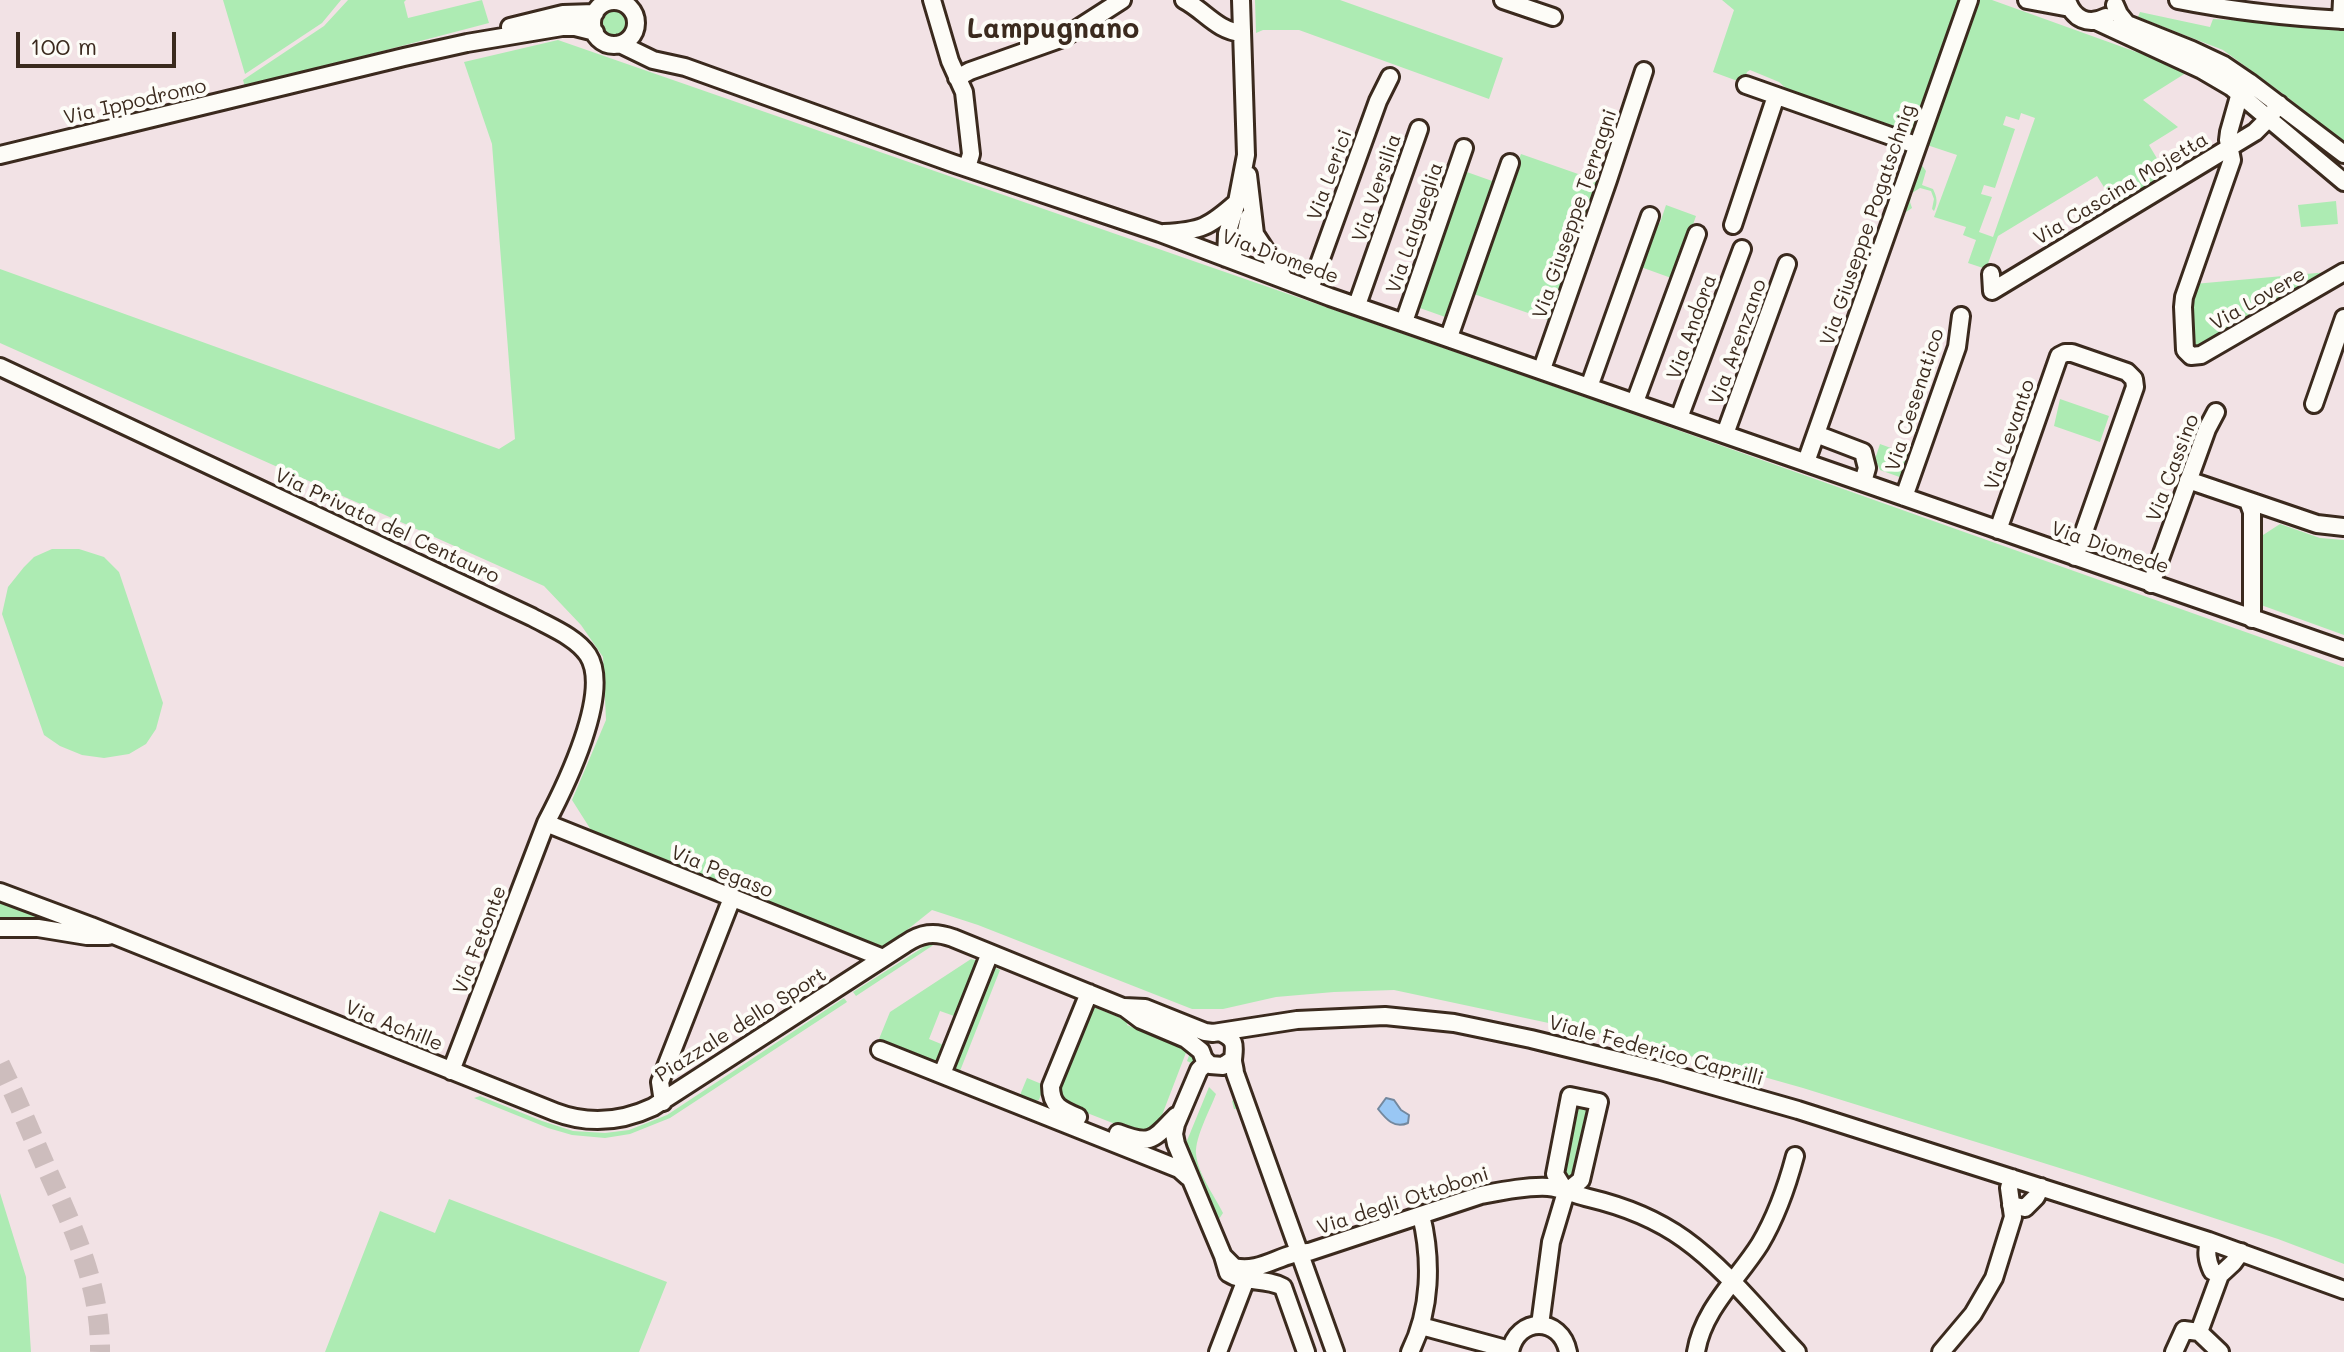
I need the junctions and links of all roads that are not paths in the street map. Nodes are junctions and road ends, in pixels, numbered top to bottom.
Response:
1 (932, 0) edge
2 (1122, 0) edge
3 (1184, 0) edge
4 (1241, 0) edge
5 (1503, 0) edge
6 (1969, 0) edge
7 (2027, 0) edge
8 (2178, 0) edge
9 (2342, 0) edge
10 (627, 2) edge
11 (2117, 2) edge
12 (2068, 4) edge
13 (2245, 5) edge
14 (595, 13) junction
15 (1553, 17) dead end
16 (2342, 20) edge
17 (2096, 21) junction
18 (595, 32) junction
19 (634, 33) junction
20 (1242, 33) junction
21 (467, 43) junction
22 (620, 44) junction
23 (685, 67) junction
24 (1644, 71) dead end
25 (1390, 77) dead end
26 (957, 78) junction
27 (1746, 85) dead end
28 (2245, 88) junction
29 (1776, 96) junction
30 (2279, 104) junction
31 (2268, 119) junction
32 (1419, 129) dead end
33 (1916, 145) junction
34 (2230, 146) junction
35 (1464, 148) dead end
36 (2344, 154) edge
37 (0, 155) edge
38 (1510, 163) dead end
39 (967, 168) junction
40 (2344, 182) edge
41 (1244, 202) junction
42 (1650, 216) dead end
43 (1733, 225) dead end
44 (1160, 233) junction
45 (1697, 234) dead end
46 (1742, 249) dead end
47 (1226, 258) junction
48 (1787, 264) dead end
49 (2344, 272) edge
50 (1991, 274) dead end
51 (1285, 280) junction
52 (1310, 289) junction
53 (1357, 305) junction
54 (1961, 316) dead end
55 (2344, 318) edge
56 (1404, 322) junction
57 (1449, 337) junction
58 (0, 367) edge
59 (1542, 369) junction
60 (1589, 387) junction
61 (1635, 402) junction
62 (2314, 404) dead end
63 (2216, 412) dead end
64 (1679, 418) junction
65 (1725, 434) junction
66 (1816, 434) junction
67 (1806, 462) junction
68 (2188, 480) junction
69 (1863, 482) junction
70 (1904, 497) junction
71 (2248, 501) junction
72 (2284, 513) junction
73 (2344, 527) edge
74 (1998, 530) junction
75 (2252, 533) junction
76 (2075, 557) junction
77 (2151, 584) junction
78 (2252, 619) junction
79 (2344, 650) edge
80 (546, 823) junction
81 (0, 892) edge
82 (732, 898) junction
83 (0, 928) edge
84 (114, 936) junction
85 (990, 953) junction
86 (883, 958) junction
87 (1089, 993) junction
88 (1122, 1006) junction
89 (1280, 1022) junction
90 (1218, 1033) junction
91 (880, 1050) dead end
92 (1234, 1054) junction
93 (1204, 1056) junction
94 (451, 1071) junction
95 (942, 1074) junction
96 (663, 1102) junction
97 (1183, 1109) junction
98 (1795, 1156) dead end
99 (1189, 1178) junction
100 (2012, 1178) junction
101 (2041, 1187) junction
102 (1566, 1192) junction
103 (2011, 1205) junction
104 (1421, 1215) junction
105 (2209, 1241) junction
106 (2241, 1252) junction
107 (1292, 1255) junction
108 (1247, 1275) junction
109 (2220, 1275) junction
110 (1732, 1283) junction
111 (2344, 1290) edge
112 (1540, 1325) junction
113 (1421, 1326) junction
114 (2199, 1332) junction
115 (1510, 1351) edge
116 (1218, 1352) edge
117 (1306, 1352) edge
118 (1335, 1352) edge
119 (1410, 1352) edge
120 (1568, 1352) edge
121 (1696, 1352) edge
122 (1797, 1352) edge
123 (1941, 1352) edge
124 (2174, 1352) edge
125 (2220, 1352) edge

1 - 26 street
2 - 26 street
3 - 20 street
4 - 20 street
5 - 15 street
6 - 33 street, Via Giuseppe Pogatschnig
7 - 12 street
8 - 13 street
9 - 16 street
10 - 14 street
10 - 19 street
11 - 17 street
11 - 28 street
12 - 17 street
13 - 16 street
14 - 18 street
14 - 21 street, Via Ippodromo
17 - 28 street
18 - 21 street, Via Ippodromo
18 - 22 street
19 - 22 street
19 - 23 street, Via Diomede
20 - 41 street
21 - 37 street, Via Ippodromo
22 - 23 street, Via Diomede
23 - 39 street, Via Diomede
24 - 59 street, Via Giuseppe Terragni
25 - 52 street, Via Lerici
26 - 39 street
27 - 29 street
28 - 30 street
28 - 31 street
28 - 34 street
29 - 33 street
29 - 43 street
30 - 31 street, Via Cascina Mojetta
30 - 36 street
31 - 34 street, Via Cascina Mojetta
31 - 40 street
32 - 53 street, Via Versilia
33 - 66 street, Via Giuseppe Pogatschnig
34 - 49 street, Via Lovere
34 - 50 street, Via Cascina Mojetta
35 - 56 street, Via Laigueglia
38 - 57 street
39 - 44 street, Via Diomede
41 - 44 street
41 - 47 street
41 - 51 street
42 - 60 street
44 - 47 street, Via Diomede
45 - 61 street
46 - 64 street, Via Andora
47 - 51 street, Via Diomede
48 - 65 street, Via Arenzano
51 - 52 street, Via Diomede
52 - 53 street, Via Diomede
53 - 56 street, Via Diomede
54 - 70 street, Via Cesenatico
55 - 62 street
56 - 57 street, Via Diomede
57 - 59 street, Via Diomede
58 - 80 street, Via Privata del Centauro
59 - 60 street, Via Diomede
60 - 61 street, Via Diomede
61 - 64 street, Via Diomede
63 - 68 street, Via Cassino
64 - 65 street, Via Diomede
65 - 67 street, Via Diomede
66 - 67 street, Via Giuseppe Pogatschnig
66 - 69 street
67 - 69 street, Via Diomede
68 - 71 street
68 - 77 street, Via Cassino
69 - 70 street, Via Diomede
70 - 74 street, Via Diomede
71 - 72 street
71 - 75 street
72 - 73 street
72 - 75 street
74 - 76 street, Via Diomede
74 - 76 street, Via Levanto
75 - 78 street
76 - 77 street, Via Diomede
77 - 78 street, Via Diomede
78 - 79 street, Via Diomede
80 - 82 street, Via Pegaso
80 - 94 street, Via Fetonte
81 - 84 street, Via Achille
82 - 86 street, Via Pegaso
82 - 96 street, Piazzale dello Sport
83 - 84 street, Via Achille
84 - 94 street, Via Achille
85 - 86 street, Piazzale dello Sport
85 - 87 street, Piazzale dello Sport
85 - 95 street
86 - 96 street, Piazzale dello Sport
87 - 88 street, Piazzale dello Sport
87 - 97 street
88 - 90 street, Piazzale dello Sport
88 - 93 street, Piazzale dello Sport
89 - 90 street, Viale Federico Caprilli
89 - 92 street, Viale Federico Caprilli
89 - 100 street, Viale Federico Caprilli
90 - 92 street
90 - 93 street
91 - 95 street
92 - 93 street
92 - 107 street
93 - 97 street
94 - 96 street, Via Achille
95 - 99 street
97 - 99 street
98 - 110 street
99 - 108 street
100 - 101 street, Viale Federico Caprilli
100 - 103 street
101 - 103 street
101 - 105 street, Viale Federico Caprilli
102 - 102 street
102 - 104 street, Via degli Ottoboni
102 - 110 street, Via degli Ottoboni
102 - 112 street
103 - 123 street
104 - 107 street, Via degli Ottoboni
104 - 113 street
105 - 106 street, Viale Federico Caprilli
105 - 109 street
106 - 109 street
106 - 111 street, Viale Federico Caprilli
107 - 108 street
107 - 118 street
108 - 116 street
108 - 117 street
109 - 114 street
110 - 121 street
110 - 122 street, Via degli Ottoboni
112 - 115 street
112 - 120 street
113 - 115 street
113 - 119 street
114 - 124 street
114 - 125 street

